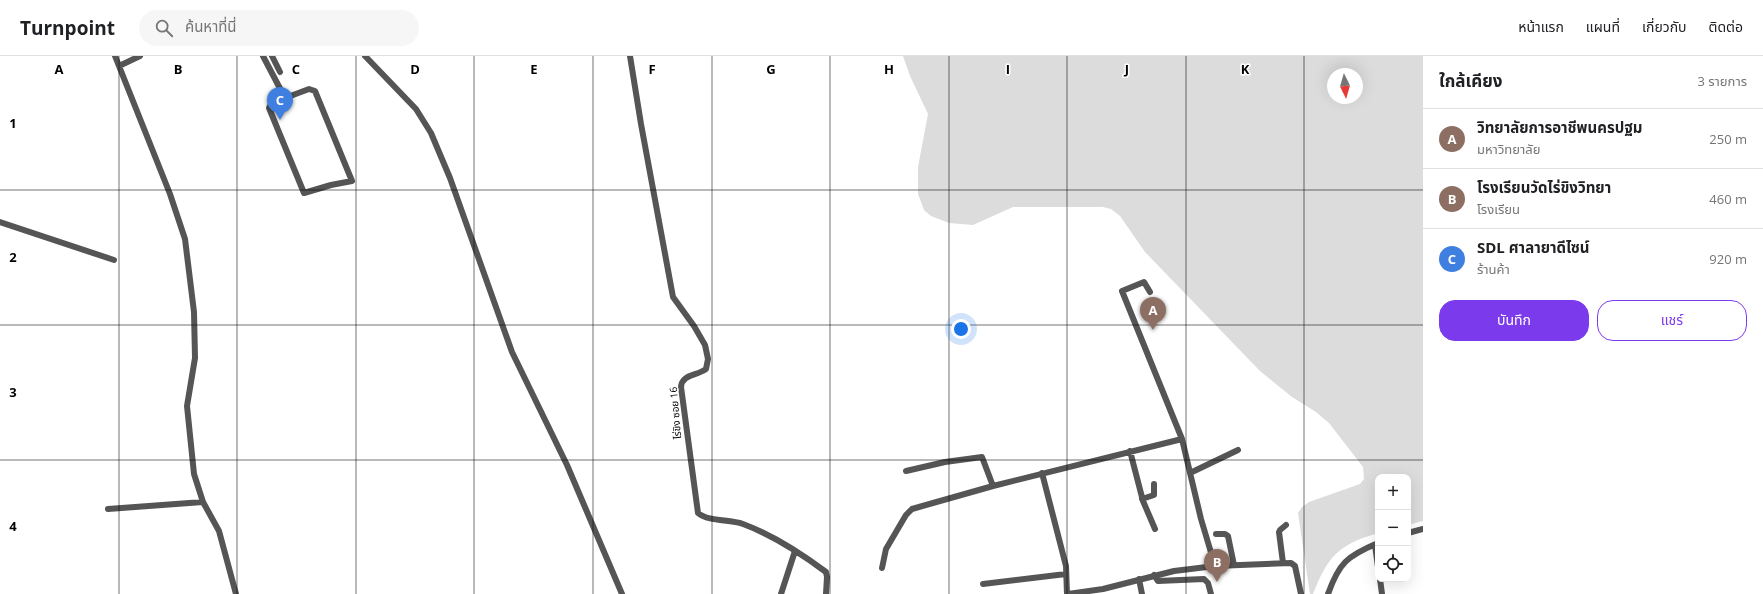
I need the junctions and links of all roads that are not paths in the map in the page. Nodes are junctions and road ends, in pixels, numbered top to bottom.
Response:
1 (116, 56) edge
2 (140, 56) edge
3 (272, 56) edge
4 (365, 56) edge
5 (630, 56) edge
6 (264, 59) edge
7 (119, 66) junction
8 (280, 72) dead end
9 (285, 98) junction
10 (0, 222) edge
11 (114, 260) dead end
12 (1150, 292) dead end
13 (1182, 439) junction
14 (1238, 450) dead end
15 (1130, 451) junction
16 (906, 471) dead end
17 (1042, 473) junction
18 (1190, 473) junction
19 (1154, 484) dead end
20 (993, 486) junction
21 (1142, 499) junction
22 (203, 502) junction
23 (108, 509) dead end
24 (1286, 525) dead end
25 (1155, 529) dead end
26 (1423, 529) edge
27 (1411, 532) edge
28 (1216, 534) dead end
29 (1375, 544) edge
30 (795, 551) junction
31 (1283, 563) junction
32 (1234, 565) junction
33 (1215, 566) junction
34 (882, 568) dead end
35 (1066, 574) junction
36 (1154, 575) junction
37 (1139, 579) junction
38 (1380, 582) edge
39 (983, 584) dead end
40 (236, 594) edge
41 (622, 594) edge
42 (781, 594) edge
43 (826, 594) edge
44 (1068, 594) edge
45 (1142, 594) edge
46 (1211, 594) edge
47 (1301, 594) edge
48 (1328, 594) edge
49 (1382, 594) edge

1 - 7 street
2 - 7 street
3 - 6 street
3 - 8 street
4 - 41 street
5 - 30 street, ไร่ขิง ซอย 16
6 - 9 street
7 - 22 street
9 - 9 street
10 - 11 street
12 - 13 street
13 - 15 street
13 - 18 street
14 - 18 street
15 - 17 street
15 - 21 street
16 - 20 street
17 - 20 street
17 - 35 street
18 - 33 street
19 - 21 street
20 - 34 street
21 - 25 street
22 - 23 street
22 - 40 street
24 - 31 street
26 - 27 street
28 - 32 street
29 - 48 street
30 - 42 street
30 - 43 street, ไร่ขิง ซอย 16
31 - 32 street
31 - 47 street
32 - 33 street
33 - 36 street
35 - 39 street
35 - 44 street
36 - 37 street
36 - 46 street
37 - 44 street
37 - 45 street
38 - 49 street

